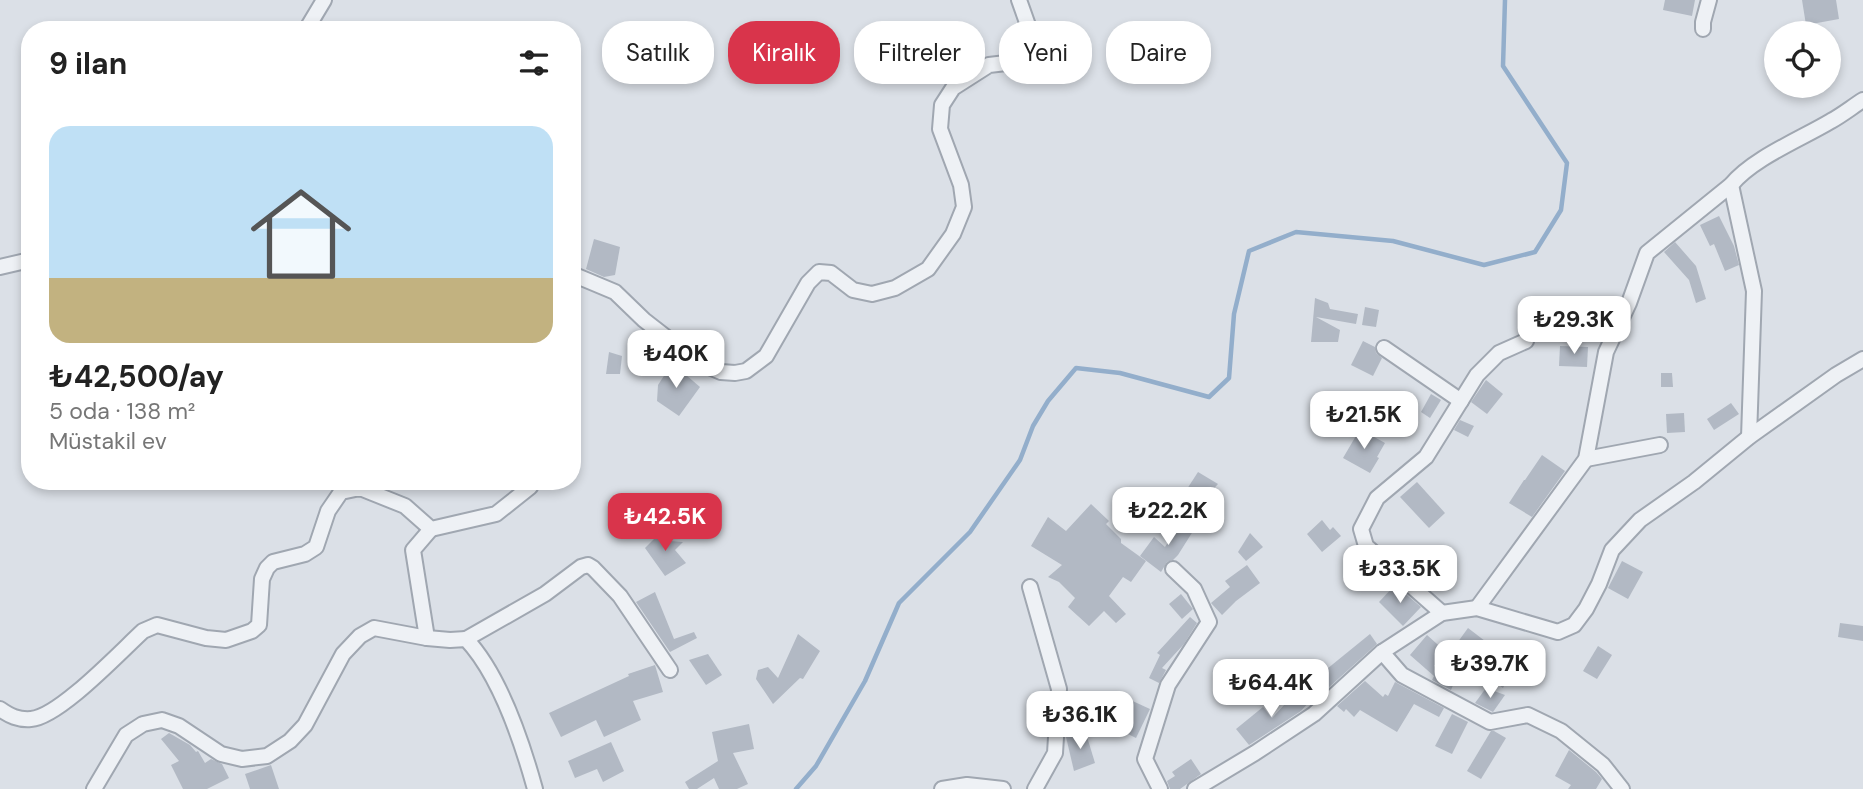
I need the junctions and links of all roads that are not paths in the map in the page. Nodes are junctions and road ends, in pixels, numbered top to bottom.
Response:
1 (324, 0) edge
2 (1019, 0) edge
3 (1709, 0) edge
4 (311, 21) edge
5 (1703, 29) dead end
6 (1863, 100) edge
7 (1731, 185) junction
8 (21, 262) edge
9 (0, 267) edge
10 (581, 278) edge
11 (1526, 341) dead end
12 (1384, 348) dead end
13 (1863, 359) edge
14 (1461, 401) junction
15 (1749, 437) junction
16 (1660, 445) dead end
17 (1586, 459) junction
18 (350, 490) edge
19 (365, 490) edge
20 (525, 490) edge
21 (431, 529) junction
22 (1173, 569) dead end
23 (1030, 587) dead end
24 (1477, 608) junction
25 (1442, 613) junction
26 (427, 638) junction
27 (466, 639) junction
28 (1382, 652) junction
29 (670, 670) dead end
30 (0, 709) edge
31 (94, 789) edge
32 (535, 789) edge
33 (942, 789) edge
34 (1003, 789) edge
35 (1035, 789) edge
36 (1160, 789) edge
37 (1195, 789) edge
38 (1622, 789) edge

1 - 4 street
2 - 10 street
3 - 5 street
6 - 7 street
7 - 15 street
7 - 17 street
8 - 9 street
11 - 14 street
12 - 14 street
13 - 15 street
14 - 25 street
15 - 24 street
16 - 17 street
17 - 24 street
18 - 30 street
19 - 21 street
20 - 21 street
21 - 26 street
22 - 36 street
23 - 35 street
24 - 25 street
25 - 28 street
26 - 27 street
26 - 31 street
27 - 29 street
27 - 32 street
28 - 37 street
28 - 38 street
33 - 34 street

